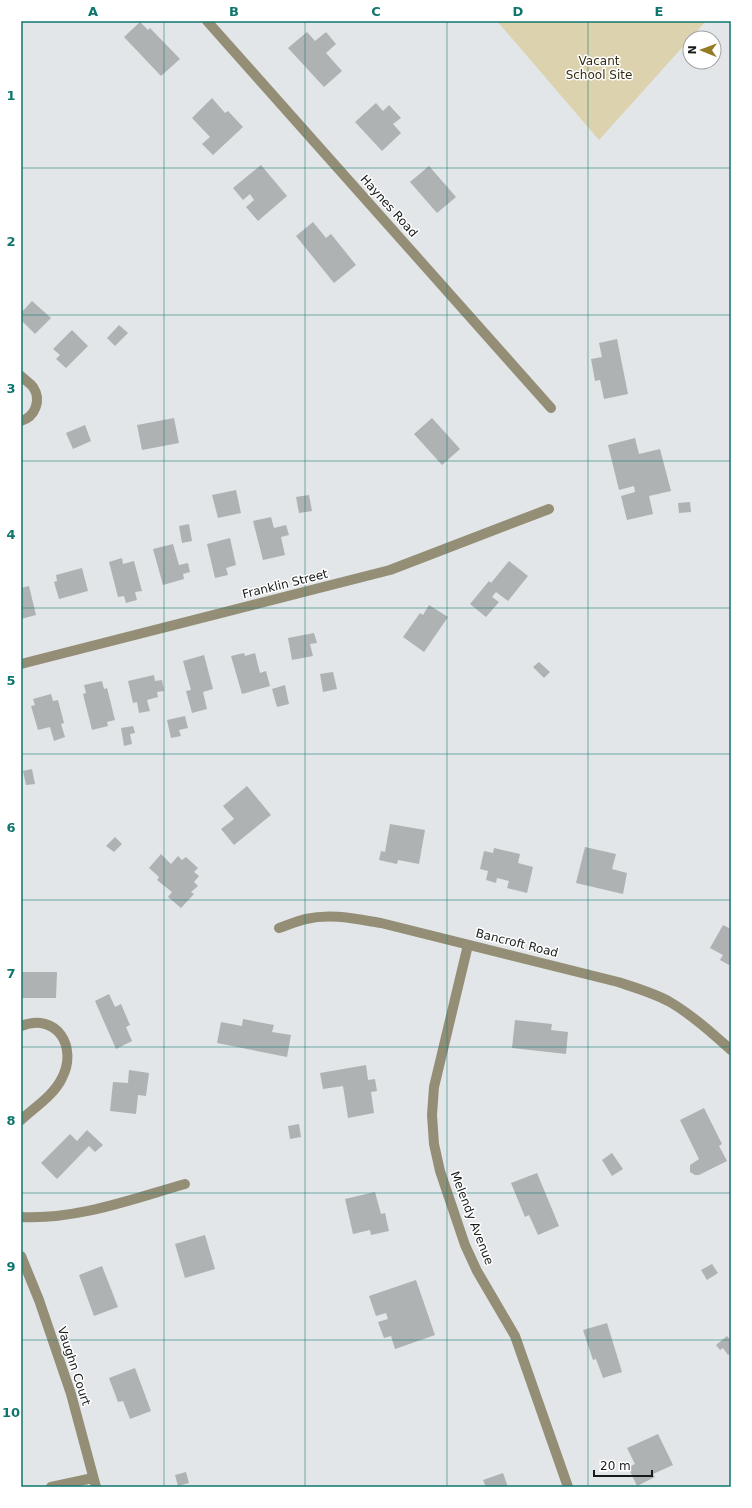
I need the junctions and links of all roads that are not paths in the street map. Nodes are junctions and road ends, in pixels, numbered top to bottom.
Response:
1 (207, 21) edge
2 (21, 376) edge
3 (551, 408) dead end
4 (21, 421) edge
5 (549, 509) dead end
6 (21, 664) edge
7 (279, 928) dead end
8 (468, 945) junction
9 (21, 1026) edge
10 (731, 1050) edge
11 (21, 1120) edge
12 (185, 1184) dead end
13 (21, 1217) edge
14 (21, 1256) edge
15 (95, 1482) edge
16 (51, 1487) edge
17 (568, 1487) edge

1 - 3 street, Haynes Road
2 - 4 street
5 - 6 street, Franklin Street
7 - 8 street, Bancroft Road
8 - 10 street, Bancroft Road
8 - 17 street, Melendy Avenue
9 - 11 street
12 - 13 street
14 - 15 street, Vaughn Court
15 - 16 street

